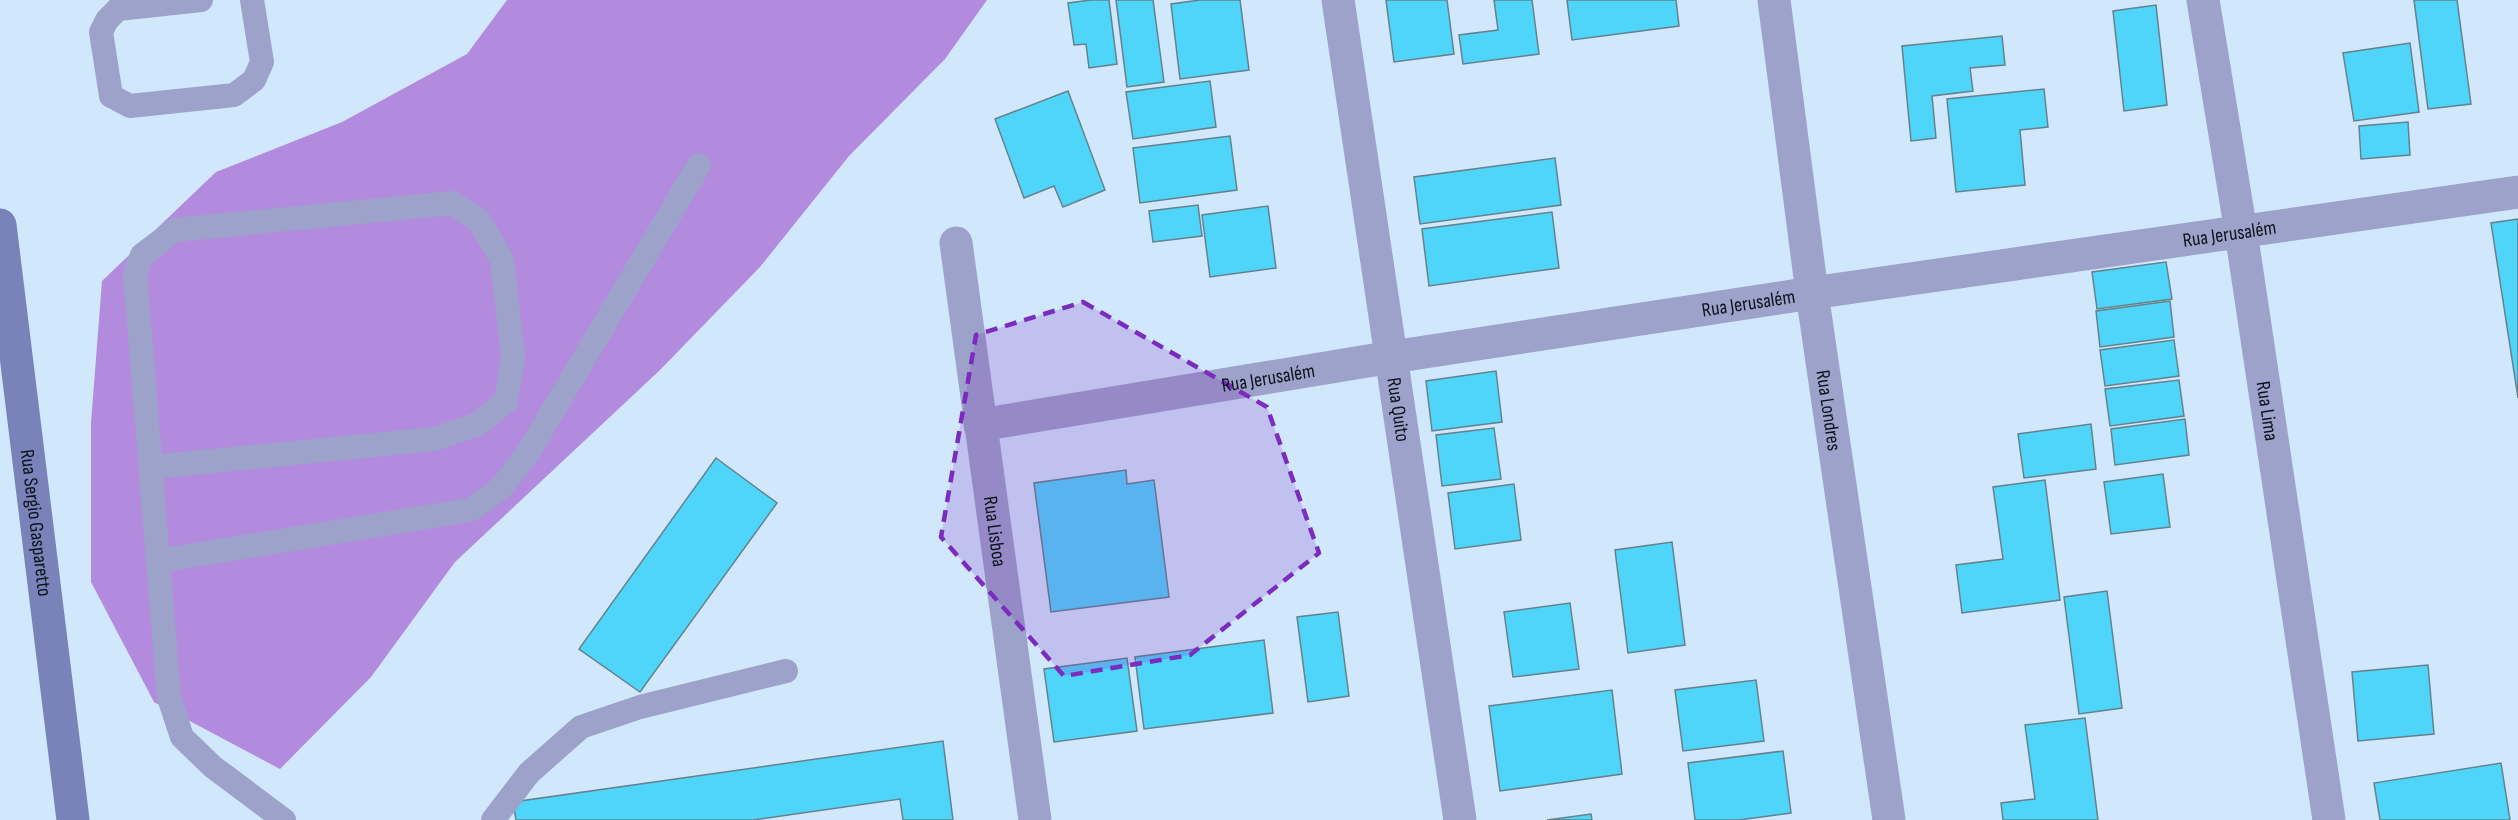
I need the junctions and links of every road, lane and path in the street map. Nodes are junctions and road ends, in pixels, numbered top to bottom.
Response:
1 (201, 0) edge
2 (252, 0) edge
3 (1338, 0) edge
4 (1774, 0) edge
5 (2203, 0) edge
6 (699, 165) dead end
7 (2518, 192) edge
8 (0, 225) edge
9 (2241, 232) junction
10 (956, 243) dead end
11 (1812, 293) junction
12 (1392, 357) junction
13 (980, 425) junction
14 (151, 467) junction
15 (158, 561) junction
16 (786, 671) dead end
17 (73, 820) edge
18 (284, 820) edge
19 (493, 820) edge
20 (1035, 820) edge
21 (1460, 820) edge
22 (1889, 820) edge
23 (2329, 820) edge

1 - 2 lane
3 - 12 street, Rua Quito
4 - 11 street, Rua Londres
5 - 9 street, Rua Lima
6 - 15 lane
7 - 9 street, Rua Jerusalém
8 - 17 main road, Rua Sergio Gasparetto
9 - 11 street, Rua Jerusalém
9 - 23 street, Rua Lima
10 - 13 street, Rua Lisboa
11 - 12 street, Rua Jerusalém
11 - 22 street, Rua Londres
12 - 13 street, Rua Jerusalém
12 - 21 street, Rua Quito
13 - 20 street, Rua Lisboa
14 - 14 lane
14 - 15 lane
15 - 18 lane
16 - 19 lane

